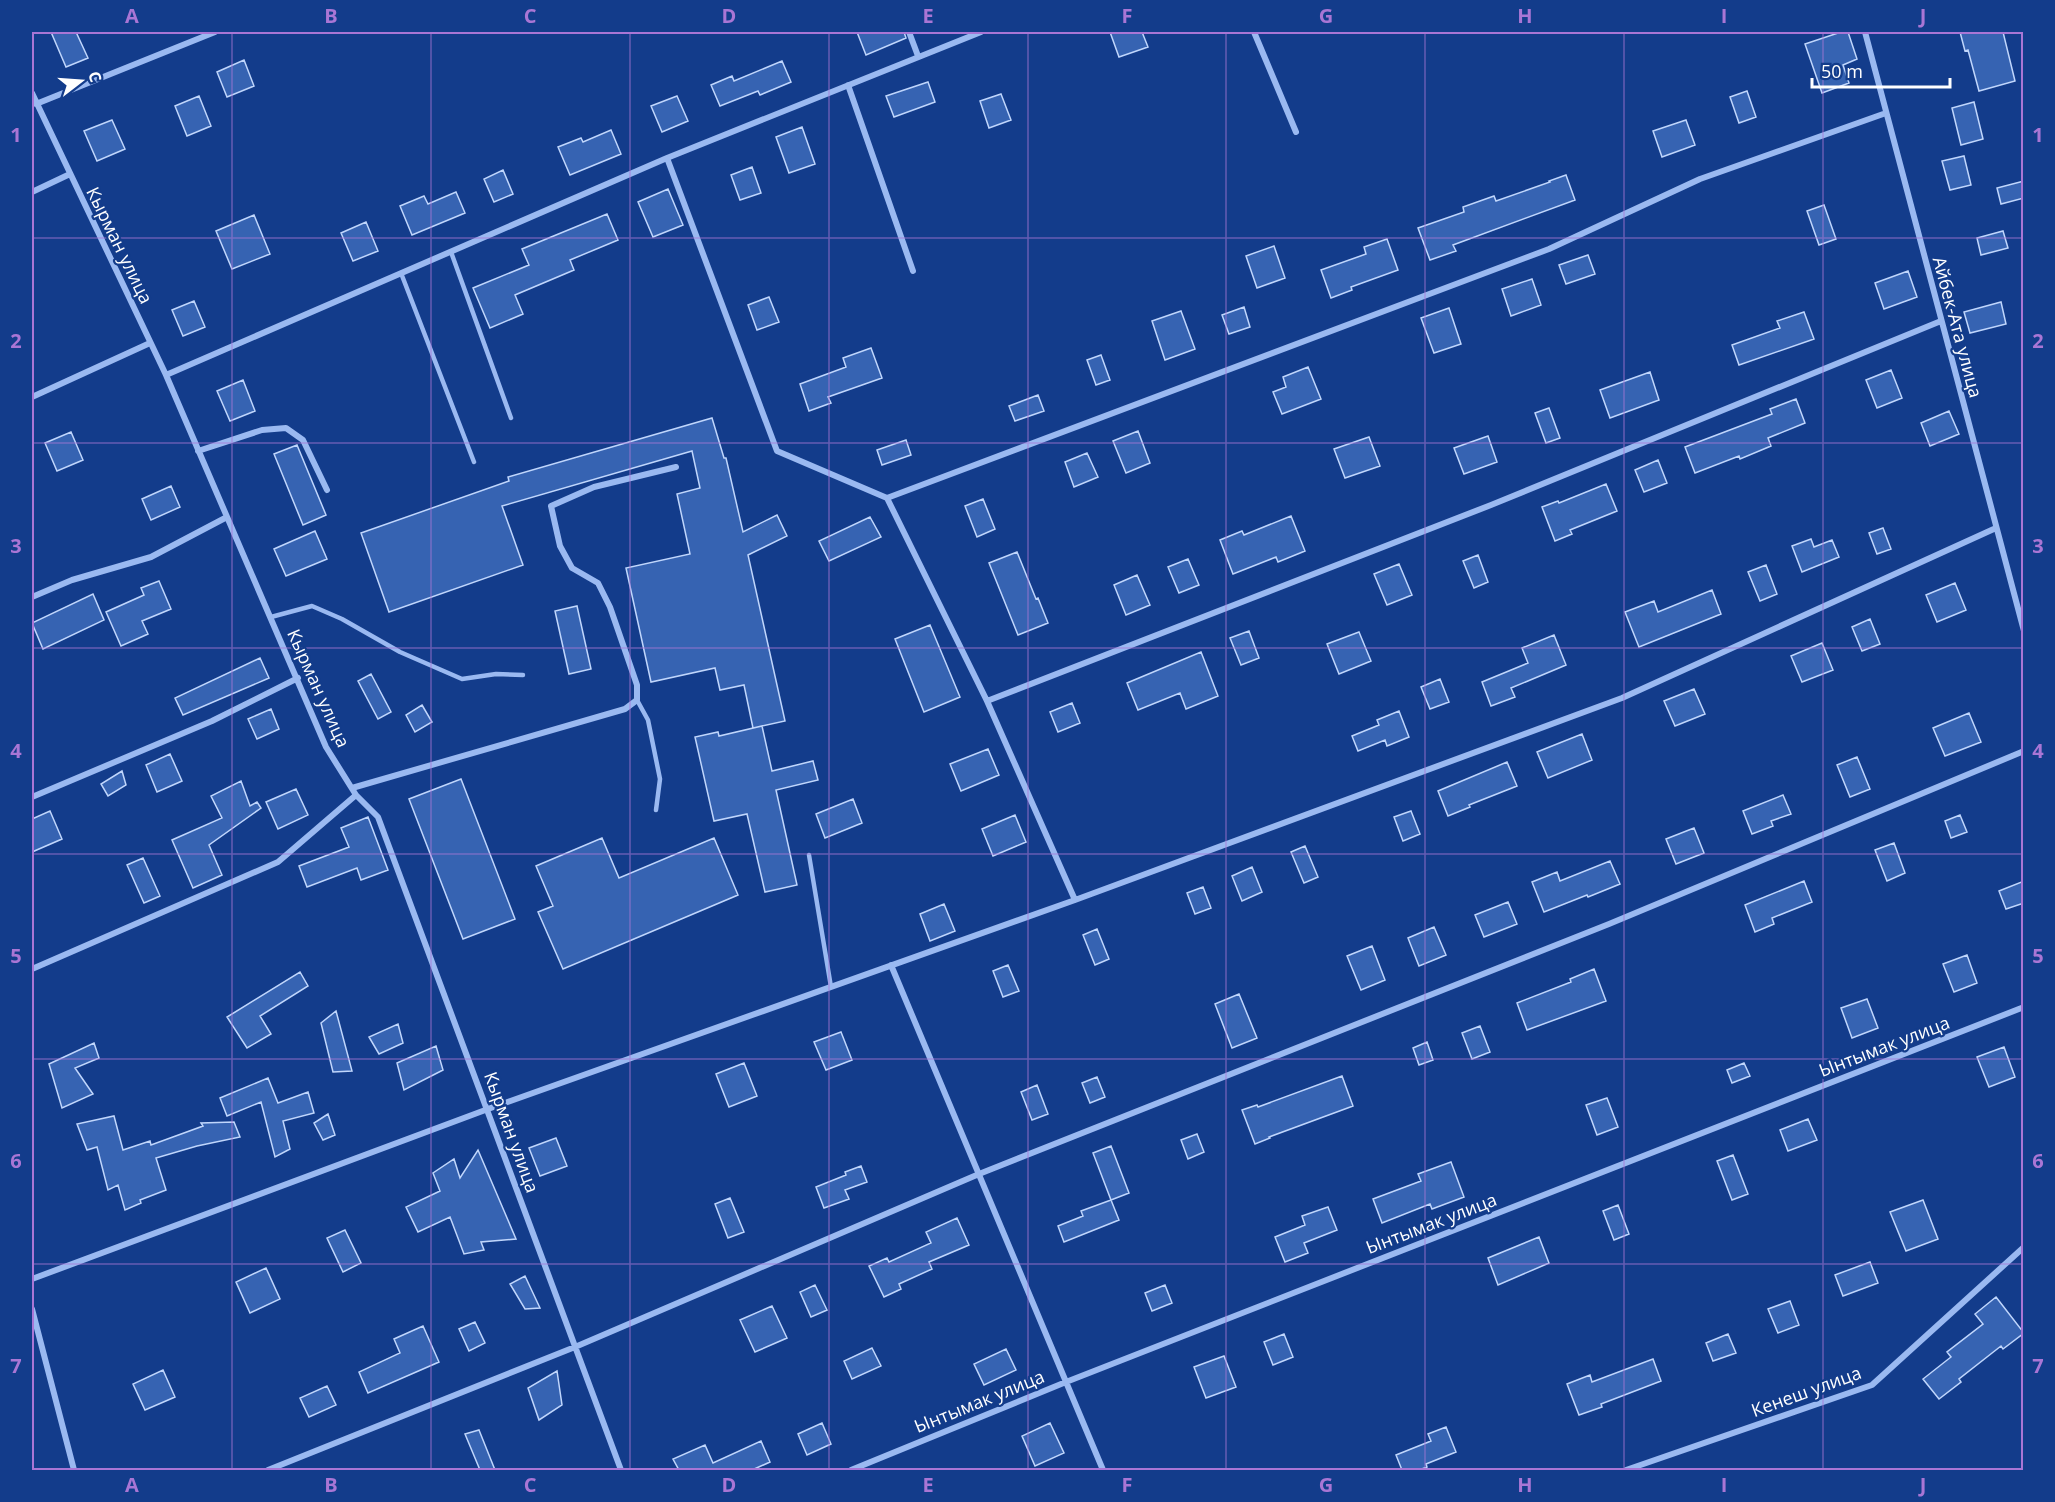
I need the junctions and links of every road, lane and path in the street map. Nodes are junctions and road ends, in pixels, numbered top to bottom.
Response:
1 (215, 32) edge
2 (909, 32) edge
3 (981, 32) edge
4 (1254, 32) edge
5 (1865, 32) edge
6 (918, 57) junction
7 (848, 85) junction
8 (32, 93) edge
9 (36, 104) junction
10 (1886, 113) junction
11 (1296, 132) dead end
12 (667, 158) junction
13 (70, 174) junction
14 (32, 192) edge
15 (451, 252) junction
16 (913, 271) dead end
17 (401, 273) junction
18 (1941, 321) junction
19 (150, 342) junction
20 (166, 375) junction
21 (32, 397) edge
22 (511, 418) dead end
23 (198, 451) junction
24 (474, 462) dead end
25 (676, 467) dead end
26 (327, 490) dead end
27 (887, 498) junction
28 (227, 517) junction
29 (1996, 528) junction
30 (32, 597) edge
31 (271, 617) junction
32 (2024, 631) edge
33 (523, 675) dead end
34 (298, 678) junction
35 (637, 700) junction
36 (987, 701) junction
37 (2024, 750) edge
38 (352, 788) junction
39 (356, 795) junction
40 (32, 797) edge
41 (656, 810) dead end
42 (809, 855) dead end
43 (1075, 900) junction
44 (891, 965) junction
45 (32, 969) edge
46 (831, 987) junction
47 (2024, 1007) edge
48 (488, 1109) junction
49 (979, 1174) junction
50 (2024, 1247) edge
51 (32, 1279) edge
52 (32, 1310) edge
53 (575, 1347) junction
54 (1066, 1382) junction
55 (74, 1470) edge
56 (268, 1470) edge
57 (621, 1470) edge
58 (851, 1470) edge
59 (1104, 1470) edge
60 (1626, 1470) edge

1 - 9 street
2 - 6 street
3 - 6 street
4 - 11 street
5 - 10 street, Айбек-Ата улица
6 - 7 street
7 - 12 street
7 - 16 street
8 - 9 street, Кырман улица
9 - 13 street, Кырман улица
10 - 18 street, Айбек-Ата улица
10 - 27 street
12 - 15 street
12 - 27 street
13 - 14 street
13 - 19 street, Кырман улица
15 - 17 street
15 - 22 lane
17 - 20 street
17 - 24 lane
18 - 29 street, Айбек-Ата улица
18 - 36 street
19 - 20 street, Кырман улица
19 - 21 street
20 - 23 street, Кырман улица
23 - 26 street
23 - 28 street, Кырман улица
25 - 35 street
27 - 36 street
28 - 30 street
28 - 31 street, Кырман улица
29 - 32 street, Айбек-Ата улица
29 - 43 street
31 - 33 lane
31 - 34 street, Кырман улица
34 - 38 street, Кырман улица
34 - 40 street
35 - 38 street
35 - 41 lane
36 - 43 street
37 - 49 street
38 - 39 street, Кырман улица
39 - 45 street
39 - 48 street, Кырман улица
42 - 46 lane
43 - 44 street
44 - 46 street
44 - 49 street
46 - 48 street
47 - 54 street, Ынтымак улица
48 - 51 street
48 - 53 street, Кырман улица
49 - 53 street
49 - 54 street
50 - 60 street, Кенеш улица
52 - 55 street
53 - 56 street
53 - 57 street, Кырман улица
54 - 58 street, Ынтымак улица
54 - 59 street

